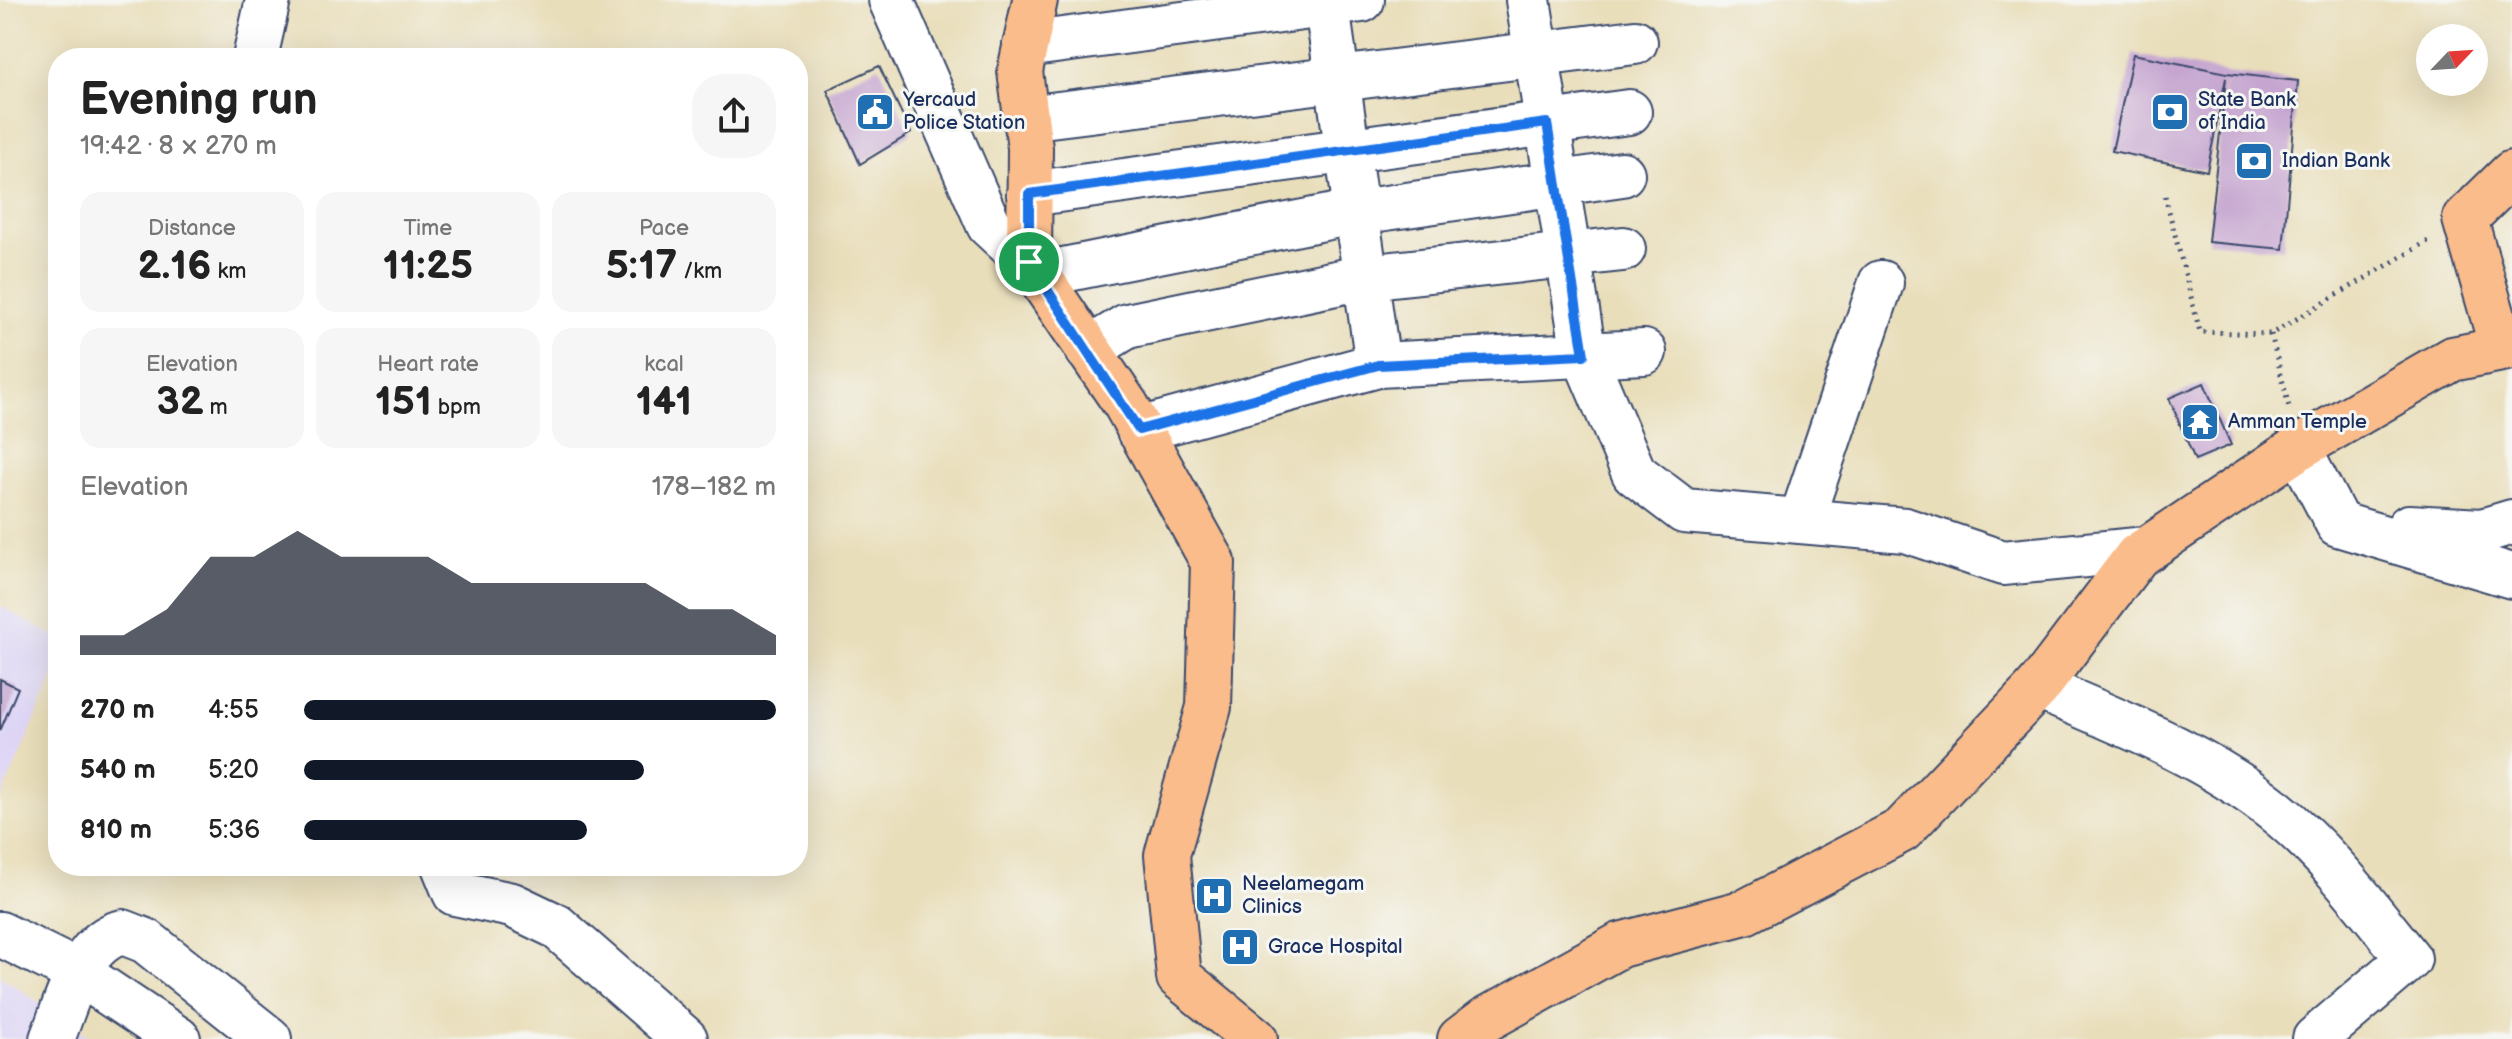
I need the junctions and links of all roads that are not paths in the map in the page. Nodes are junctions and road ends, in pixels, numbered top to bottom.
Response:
1 (268, 0) edge
2 (891, 0) edge
3 (1035, 0) edge
4 (1528, 0) edge
5 (1338, 2) edge
6 (1635, 42) dead end
7 (1025, 45) junction
8 (257, 48) edge
9 (1537, 55) junction
10 (1337, 79) junction
11 (1629, 112) dead end
12 (1026, 118) junction
13 (1547, 123) junction
14 (1348, 151) junction
15 (2512, 173) edge
16 (1622, 174) dead end
17 (1557, 182) junction
18 (1029, 194) junction
19 (1356, 212) junction
20 (1623, 249) dead end
21 (1568, 255) junction
22 (1033, 268) junction
23 (1365, 277) junction
24 (1881, 283) dead end
25 (2507, 347) edge
26 (1088, 350) junction
27 (1644, 352) dead end
28 (1584, 355) junction
29 (1378, 365) junction
30 (1139, 430) junction
31 (2298, 448) junction
32 (1801, 521) junction
33 (2512, 522) edge
34 (2338, 524) junction
35 (2147, 549) junction
36 (2512, 576) edge
37 (2038, 687) junction
38 (448, 876) edge
39 (0, 934) edge
40 (79, 973) junction
41 (52, 1039) edge
42 (178, 1039) edge
43 (269, 1039) edge
44 (685, 1039) edge
45 (1255, 1039) edge
46 (1460, 1039) edge
47 (2315, 1039) edge

1 - 8 street
2 - 22 street
3 - 7 main road
4 - 9 street
5 - 7 street
5 - 10 street
6 - 9 street
7 - 12 main road
9 - 10 street
9 - 13 street
10 - 12 street
10 - 14 street
11 - 13 street
12 - 18 main road
13 - 14 street
13 - 17 street
14 - 18 street
14 - 19 street
15 - 25 main road
16 - 17 street
17 - 19 street
17 - 21 street
18 - 22 main road
19 - 22 street
19 - 23 street
20 - 21 street
21 - 23 street
21 - 28 street
22 - 26 main road
23 - 26 street
23 - 29 street
24 - 32 street
25 - 31 main road
26 - 30 main road
27 - 28 street
28 - 29 street
28 - 32 street
29 - 30 street
30 - 45 main road
31 - 34 street
31 - 35 main road
32 - 35 street
33 - 34 street
34 - 36 street
35 - 37 main road
37 - 46 main road
37 - 47 street
38 - 44 street
39 - 40 street
40 - 41 street
40 - 42 street
40 - 43 street

